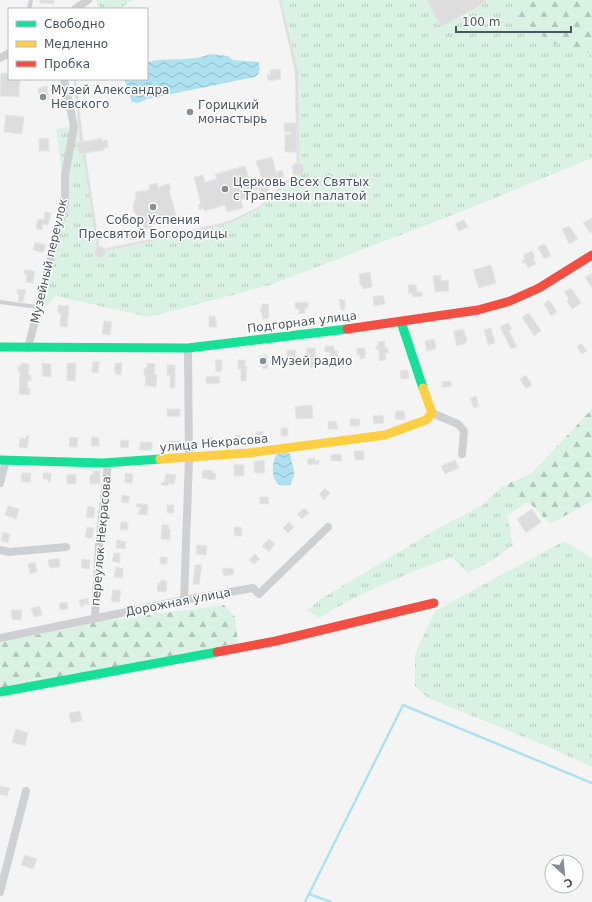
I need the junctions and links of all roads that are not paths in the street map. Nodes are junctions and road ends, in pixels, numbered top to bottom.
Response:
1 (88, 0) edge
2 (76, 8) edge
3 (64, 80) edge
4 (592, 255) edge
5 (0, 302) edge
6 (39, 307) junction
7 (401, 322) junction
8 (0, 347) edge
9 (28, 348) junction
10 (188, 348) junction
11 (429, 417) junction
12 (462, 454) dead end
13 (189, 458) junction
14 (3, 460) edge
15 (108, 463) junction
16 (0, 483) edge
17 (328, 527) dead end
18 (66, 546) dead end
19 (0, 550) edge
20 (184, 600) junction
21 (434, 602) dead end
22 (95, 618) junction
23 (0, 638) edge
24 (0, 692) edge
25 (26, 791) dead end
26 (0, 892) edge

1 - 2 street
3 - 6 street, Музейный переулок
4 - 7 street, Подгорная улица
5 - 6 lane
6 - 9 street, Музейный переулок
7 - 10 street, Подгорная улица
7 - 11 street
8 - 9 street, Подгорная улица
9 - 10 street, Подгорная улица
10 - 13 street
11 - 12 street
11 - 13 street, улица Некрасова
13 - 15 street, улица Некрасова
13 - 20 street
14 - 15 street, улица Некрасова
14 - 16 street
15 - 22 street, переулок Некрасова
17 - 20 street, Дорожная улица
18 - 19 street
20 - 22 street, Дорожная улица
21 - 24 street
22 - 23 street, Дорожная улица
25 - 26 street

